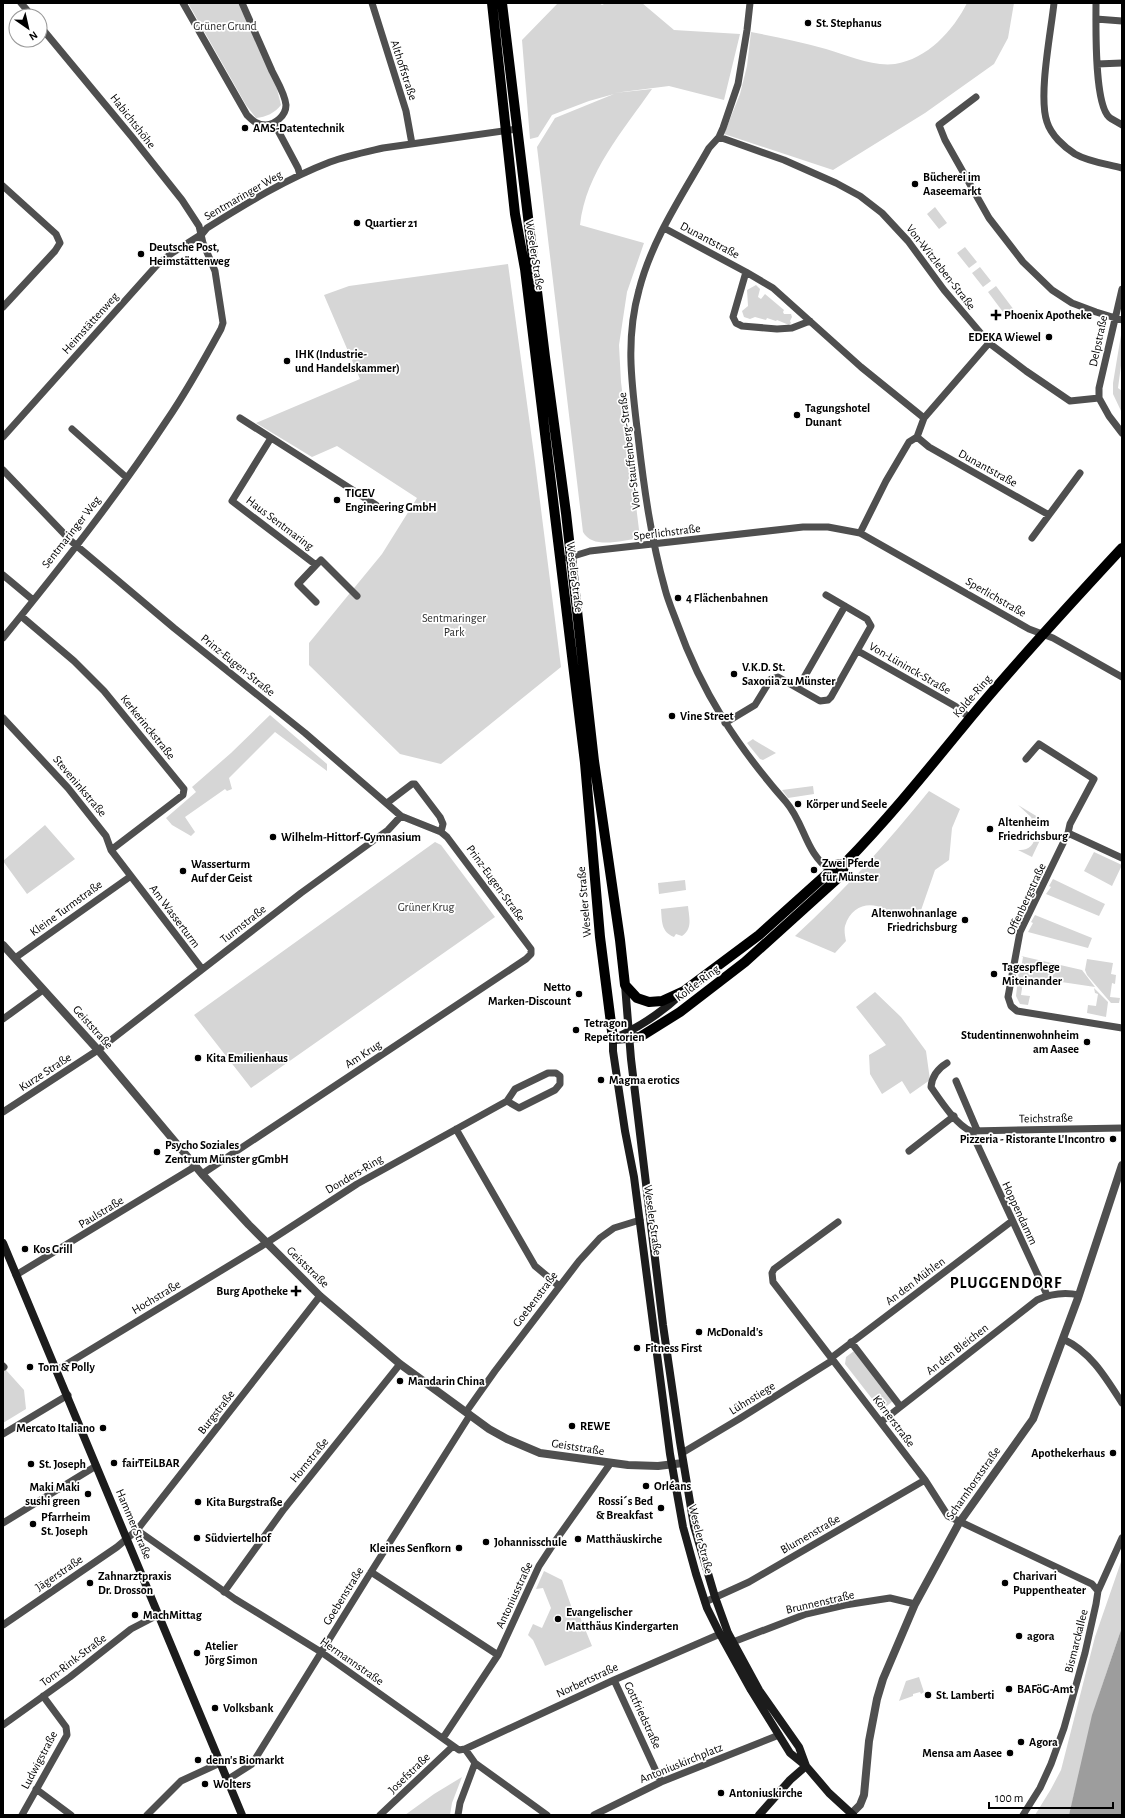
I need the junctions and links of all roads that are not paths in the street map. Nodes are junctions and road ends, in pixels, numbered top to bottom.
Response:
1 (183, 3) edge
2 (242, 3) edge
3 (372, 3) edge
4 (492, 3) edge
5 (502, 3) edge
6 (750, 3) edge
7 (1054, 3) edge
8 (1096, 3) edge
9 (1096, 19) junction
10 (1122, 20) edge
11 (48, 35) edge
12 (1122, 63) edge
13 (1097, 64) junction
14 (976, 97) dead end
15 (274, 123) junction
16 (1122, 125) edge
17 (517, 129) junction
18 (506, 131) junction
19 (719, 137) junction
20 (412, 144) junction
21 (1122, 168) edge
22 (300, 175) junction
23 (3, 186) edge
24 (664, 228) junction
25 (202, 234) junction
26 (746, 272) junction
27 (1122, 288) edge
28 (3, 307) edge
29 (1114, 318) junction
30 (1122, 320) edge
31 (810, 321) junction
32 (989, 343) junction
33 (1099, 398) junction
34 (240, 418) dead end
35 (924, 418) junction
36 (72, 429) dead end
37 (1122, 433) edge
38 (3, 437) edge
39 (917, 437) junction
40 (271, 438) junction
41 (3, 470) edge
42 (1080, 473) dead end
43 (127, 478) junction
44 (376, 505) dead end
45 (1049, 515) junction
46 (860, 533) junction
47 (1032, 538) dead end
48 (76, 545) junction
49 (654, 545) junction
50 (1122, 548) edge
51 (560, 558) junction
52 (571, 558) junction
53 (316, 565) junction
54 (3, 575) edge
55 (826, 595) dead end
56 (357, 596) dead end
57 (33, 600) junction
58 (316, 602) dead end
59 (845, 606) junction
60 (21, 616) junction
61 (1043, 634) junction
62 (3, 638) edge
63 (858, 651) junction
64 (1122, 677) edge
65 (798, 688) junction
66 (3, 718) edge
67 (970, 718) junction
68 (725, 723) junction
69 (1026, 759) dead end
70 (387, 803) junction
71 (402, 816) junction
72 (441, 832) junction
73 (1068, 834) junction
74 (111, 850) junction
75 (1122, 858) edge
76 (844, 864) junction
77 (831, 871) junction
78 (131, 876) junction
79 (3, 946) edge
80 (531, 949) joint
81 (15, 958) junction
82 (202, 969) junction
83 (625, 985) junction
84 (43, 990) junction
85 (684, 991) junction
86 (3, 1018) edge
87 (1122, 1028) edge
88 (630, 1035) junction
89 (613, 1039) junction
90 (98, 1050) junction
91 (947, 1063) dead end
92 (956, 1081) dead end
93 (507, 1101) junction
94 (3, 1112) edge
95 (954, 1116) junction
96 (1122, 1128) edge
97 (456, 1129) junction
98 (974, 1131) junction
99 (910, 1151) dead end
100 (1122, 1165) edge
101 (196, 1166) junction
102 (202, 1174) junction
103 (640, 1220) junction
104 (1012, 1221) junction
105 (838, 1222) dead end
106 (3, 1243) edge
107 (266, 1243) junction
108 (16, 1275) junction
109 (559, 1286) junction
110 (1047, 1295) junction
111 (1079, 1295) junction
112 (320, 1296) junction
113 (1063, 1339) junction
114 (851, 1342) junction
115 (832, 1359) junction
116 (400, 1364) junction
117 (57, 1370) junction
118 (68, 1395) junction
119 (1122, 1403) edge
120 (900, 1406) junction
121 (468, 1414) junction
122 (881, 1422) junction
123 (3, 1434) edge
124 (682, 1453) junction
125 (683, 1463) junction
126 (610, 1464) junction
127 (672, 1465) junction
128 (96, 1466) junction
129 (925, 1480) junction
130 (959, 1522) junction
131 (3, 1523) edge
132 (132, 1534) junction
133 (1122, 1538) edge
134 (371, 1572) junction
135 (1098, 1591) junction
136 (224, 1592) junction
137 (715, 1597) junction
138 (704, 1602) junction
139 (915, 1604) junction
140 (158, 1615) junction
141 (3, 1625) edge
142 (720, 1634) junction
143 (733, 1642) junction
144 (321, 1652) junction
145 (498, 1655) junction
146 (614, 1680) junction
147 (43, 1696) junction
148 (3, 1725) edge
149 (779, 1735) junction
150 (443, 1738) junction
151 (452, 1747) junction
152 (465, 1749) junction
153 (220, 1763) junction
154 (475, 1763) junction
155 (806, 1766) junction
156 (227, 1780) junction
157 (661, 1782) junction
158 (36, 1789) junction
159 (852, 1814) edge
160 (22, 1815) edge
161 (71, 1815) edge
162 (147, 1815) edge
163 (242, 1815) edge
164 (380, 1815) edge
165 (458, 1815) edge
166 (547, 1815) edge
167 (594, 1815) edge
168 (759, 1815) edge
169 (1022, 1815) edge

1 - 15 street
2 - 15 street
3 - 20 street, Althoffstraße
4 - 18 main road, Weseler Straße
5 - 17 main road, Weseler Straße
6 - 19 street, Von-Stauffenberg-Straße
7 - 21 street
8 - 9 street
9 - 10 street
9 - 13 street
11 - 25 street, Habichtshöhe
12 - 13 street
13 - 16 street
14 - 29 street
15 - 22 street
17 - 18 street, Sentmaringer Weg
17 - 52 main road, Weseler Straße
18 - 20 street, Sentmaringer Weg
18 - 51 main road, Weseler Straße
19 - 24 street, Von-Stauffenberg-Straße
19 - 32 street, Von-Witzleben-Straße
20 - 22 street, Sentmaringer Weg
22 - 25 street, Sentmaringer Weg
23 - 28 street
24 - 26 street, Dunantstraße
24 - 49 street, Von-Stauffenberg-Straße
25 - 38 street, Heimstättenweg
25 - 43 street, Sentmaringer Weg
26 - 31 street, Dunantstraße
26 - 31 street, Dunantstraße
27 - 29 street, Delpstraße
29 - 30 street
29 - 33 street, Delpstraße
31 - 35 street, Dunantstraße
32 - 33 street, Von-Witzleben-Straße
32 - 35 street
33 - 37 street
34 - 40 street
35 - 39 street
36 - 43 street
39 - 45 street, Dunantstraße
39 - 46 street
40 - 44 street
40 - 53 street, Haus Sentmaring
41 - 48 street, Prinz-Eugen-Straße
42 - 45 street
43 - 48 street, Sentmaringer Weg
45 - 47 street
46 - 49 street, Sperlichstraße
46 - 61 street, Sperlichstraße
48 - 57 street, Sentmaringer Weg
48 - 70 street, Prinz-Eugen-Straße
49 - 52 street, Sperlichstraße
49 - 68 street, Von-Stauffenberg-Straße
50 - 61 main road, Kolde-Ring
51 - 52 street, Sperlichstraße
51 - 89 main road, Weseler Straße
52 - 83 main road, Weseler Straße
53 - 56 street, Haus Sentmaring
53 - 58 street, Haus Sentmaring
54 - 57 street
55 - 59 street, Von-Lüninck-Straße
57 - 60 street, Sentmaringer Weg
59 - 63 street, Von-Lüninck-Straße
59 - 65 street
60 - 62 street, Sentmaringer Weg
60 - 74 street, Kerkerinckstraße
61 - 64 street, Sperlichstraße
61 - 67 main road, Kolde-Ring
63 - 65 street, Von-Lüninck-Straße
63 - 67 street, Von-Lüninck-Straße
65 - 68 street, Von-Lüninck-Straße
66 - 74 street, Steveninkstraße
67 - 76 main road, Kolde-Ring
68 - 77 street, Von-Stauffenberg-Straße
69 - 73 street, Offenbergstraße
70 - 71 street, Prinz-Eugen-Straße
70 - 72 street
71 - 72 street, Prinz-Eugen-Straße
71 - 82 street, Turmstraße
72 - 80 street, Prinz-Eugen-Straße
73 - 75 street
73 - 87 street, Offenbergstraße
74 - 78 street, Steveninkstraße
76 - 77 main road, Kolde-Ring
76 - 88 main road, Kolde-Ring
77 - 85 main road, Kolde-Ring
78 - 81 street, Kleine Turmstraße
78 - 82 street, Am Wasserturm
79 - 81 street, Geiststraße
80 - 102 street, Am Krug
81 - 84 street, Geiststraße
82 - 90 street, Turmstraße
83 - 85 main road, Kolde-Ring
83 - 88 main road, Weseler Straße
84 - 86 street
84 - 90 street, Geiststraße
85 - 88 main road, Kolde-Ring
88 - 89 main road, Kolde-Ring
88 - 124 main road, Weseler Straße
89 - 103 main road, Weseler Straße
90 - 94 street, Kurze Straße
90 - 101 street, Geiststraße
91 - 95 street, Hoppendamm
92 - 98 street, Hoppendamm
93 - 93 street, Donders-Ring
93 - 97 street, Donders-Ring
95 - 98 street, Hoppendamm
95 - 99 street
96 - 98 street, Teichstraße
97 - 107 street, Donders-Ring
97 - 109 street
98 - 104 street, Hoppendamm
100 - 111 street, Scharnhorststraße
101 - 102 street, Geiststraße
101 - 108 street, Paulstraße
102 - 107 street, Geiststraße
103 - 109 street, Goebenstraße
103 - 127 main road, Weseler Straße
104 - 110 street, Hoppendamm
104 - 114 street, An den Mühlen
105 - 115 street, Körnerstraße
106 - 108 main road, Hammer Straße
107 - 112 street, Geiststraße
107 - 117 street, Hochstraße
108 - 117 main road, Hammer Straße
109 - 121 street, Goebenstraße
110 - 111 street
110 - 120 street, An den Bleichen
111 - 113 street, Scharnhorststraße
112 - 116 street, Geiststraße
112 - 132 street, Burgstraße
113 - 119 street
113 - 130 street, Scharnhorststraße
114 - 115 street, An den Mühlen
114 - 120 street, Körnerstraße
115 - 122 street, Körnerstraße
115 - 124 street, Lühnstiege
116 - 121 street, Geiststraße
116 - 136 street, Hornstraße
117 - 118 main road, Hammer Straße
118 - 123 street
118 - 128 main road, Hammer Straße
120 - 122 street, An den Bleichen
121 - 126 street, Geiststraße
121 - 134 street, Goebenstraße
122 - 129 street, Körnerstraße
124 - 125 main road, Weseler Straße
125 - 127 street, Geiststraße
125 - 137 main road, Weseler Straße
126 - 127 street, Geiststraße
126 - 145 street, Antoniusstraße
127 - 138 main road, Weseler Straße
128 - 131 street
128 - 132 main road, Hammer Straße
129 - 130 street, Körnerstraße
129 - 137 street, Blumenstraße
130 - 135 street, Körnerstraße
130 - 139 street, Scharnhorststraße
132 - 136 street, Hermannstraße
132 - 140 main road, Hammer Straße
132 - 141 street, Jägerstraße
133 - 135 street, Bismarckallee
134 - 144 street, Goebenstraße
134 - 145 street
135 - 169 street, Bismarckallee
136 - 144 street, Hermannstraße
137 - 138 street, Blumenstraße
137 - 143 main road, Weseler Straße
138 - 142 main road, Weseler Straße
139 - 143 street, Brunnenstraße
139 - 159 street, Scharnhorststraße
140 - 147 street, Tom-Rink-Straße
140 - 153 main road, Hammer Straße
142 - 146 street, Norbertstraße
142 - 149 main road, Weseler Straße
143 - 155 main road, Weseler Straße
144 - 150 street, Hermannstraße
144 - 156 street, Goebenstraße
145 - 150 street, Antoniusstraße
146 - 152 street, Norbertstraße
146 - 157 street, Gottfriedstraße
147 - 148 street, Tom-Rink-Straße
147 - 158 street, Ludwigstraße
149 - 155 main road, Weseler Straße
149 - 157 street, Antoniuskirchplatz
150 - 151 street, Hermannstraße
151 - 152 street
151 - 164 street, Josefstraße
152 - 154 street
153 - 156 main road, Hammer Straße
153 - 162 street
154 - 165 street
154 - 166 street
155 - 159 main road, Weseler Straße
155 - 168 main road
156 - 163 main road, Hammer Straße
157 - 167 street, Antoniuskirchplatz
158 - 160 street, Ludwigstraße
158 - 161 street

